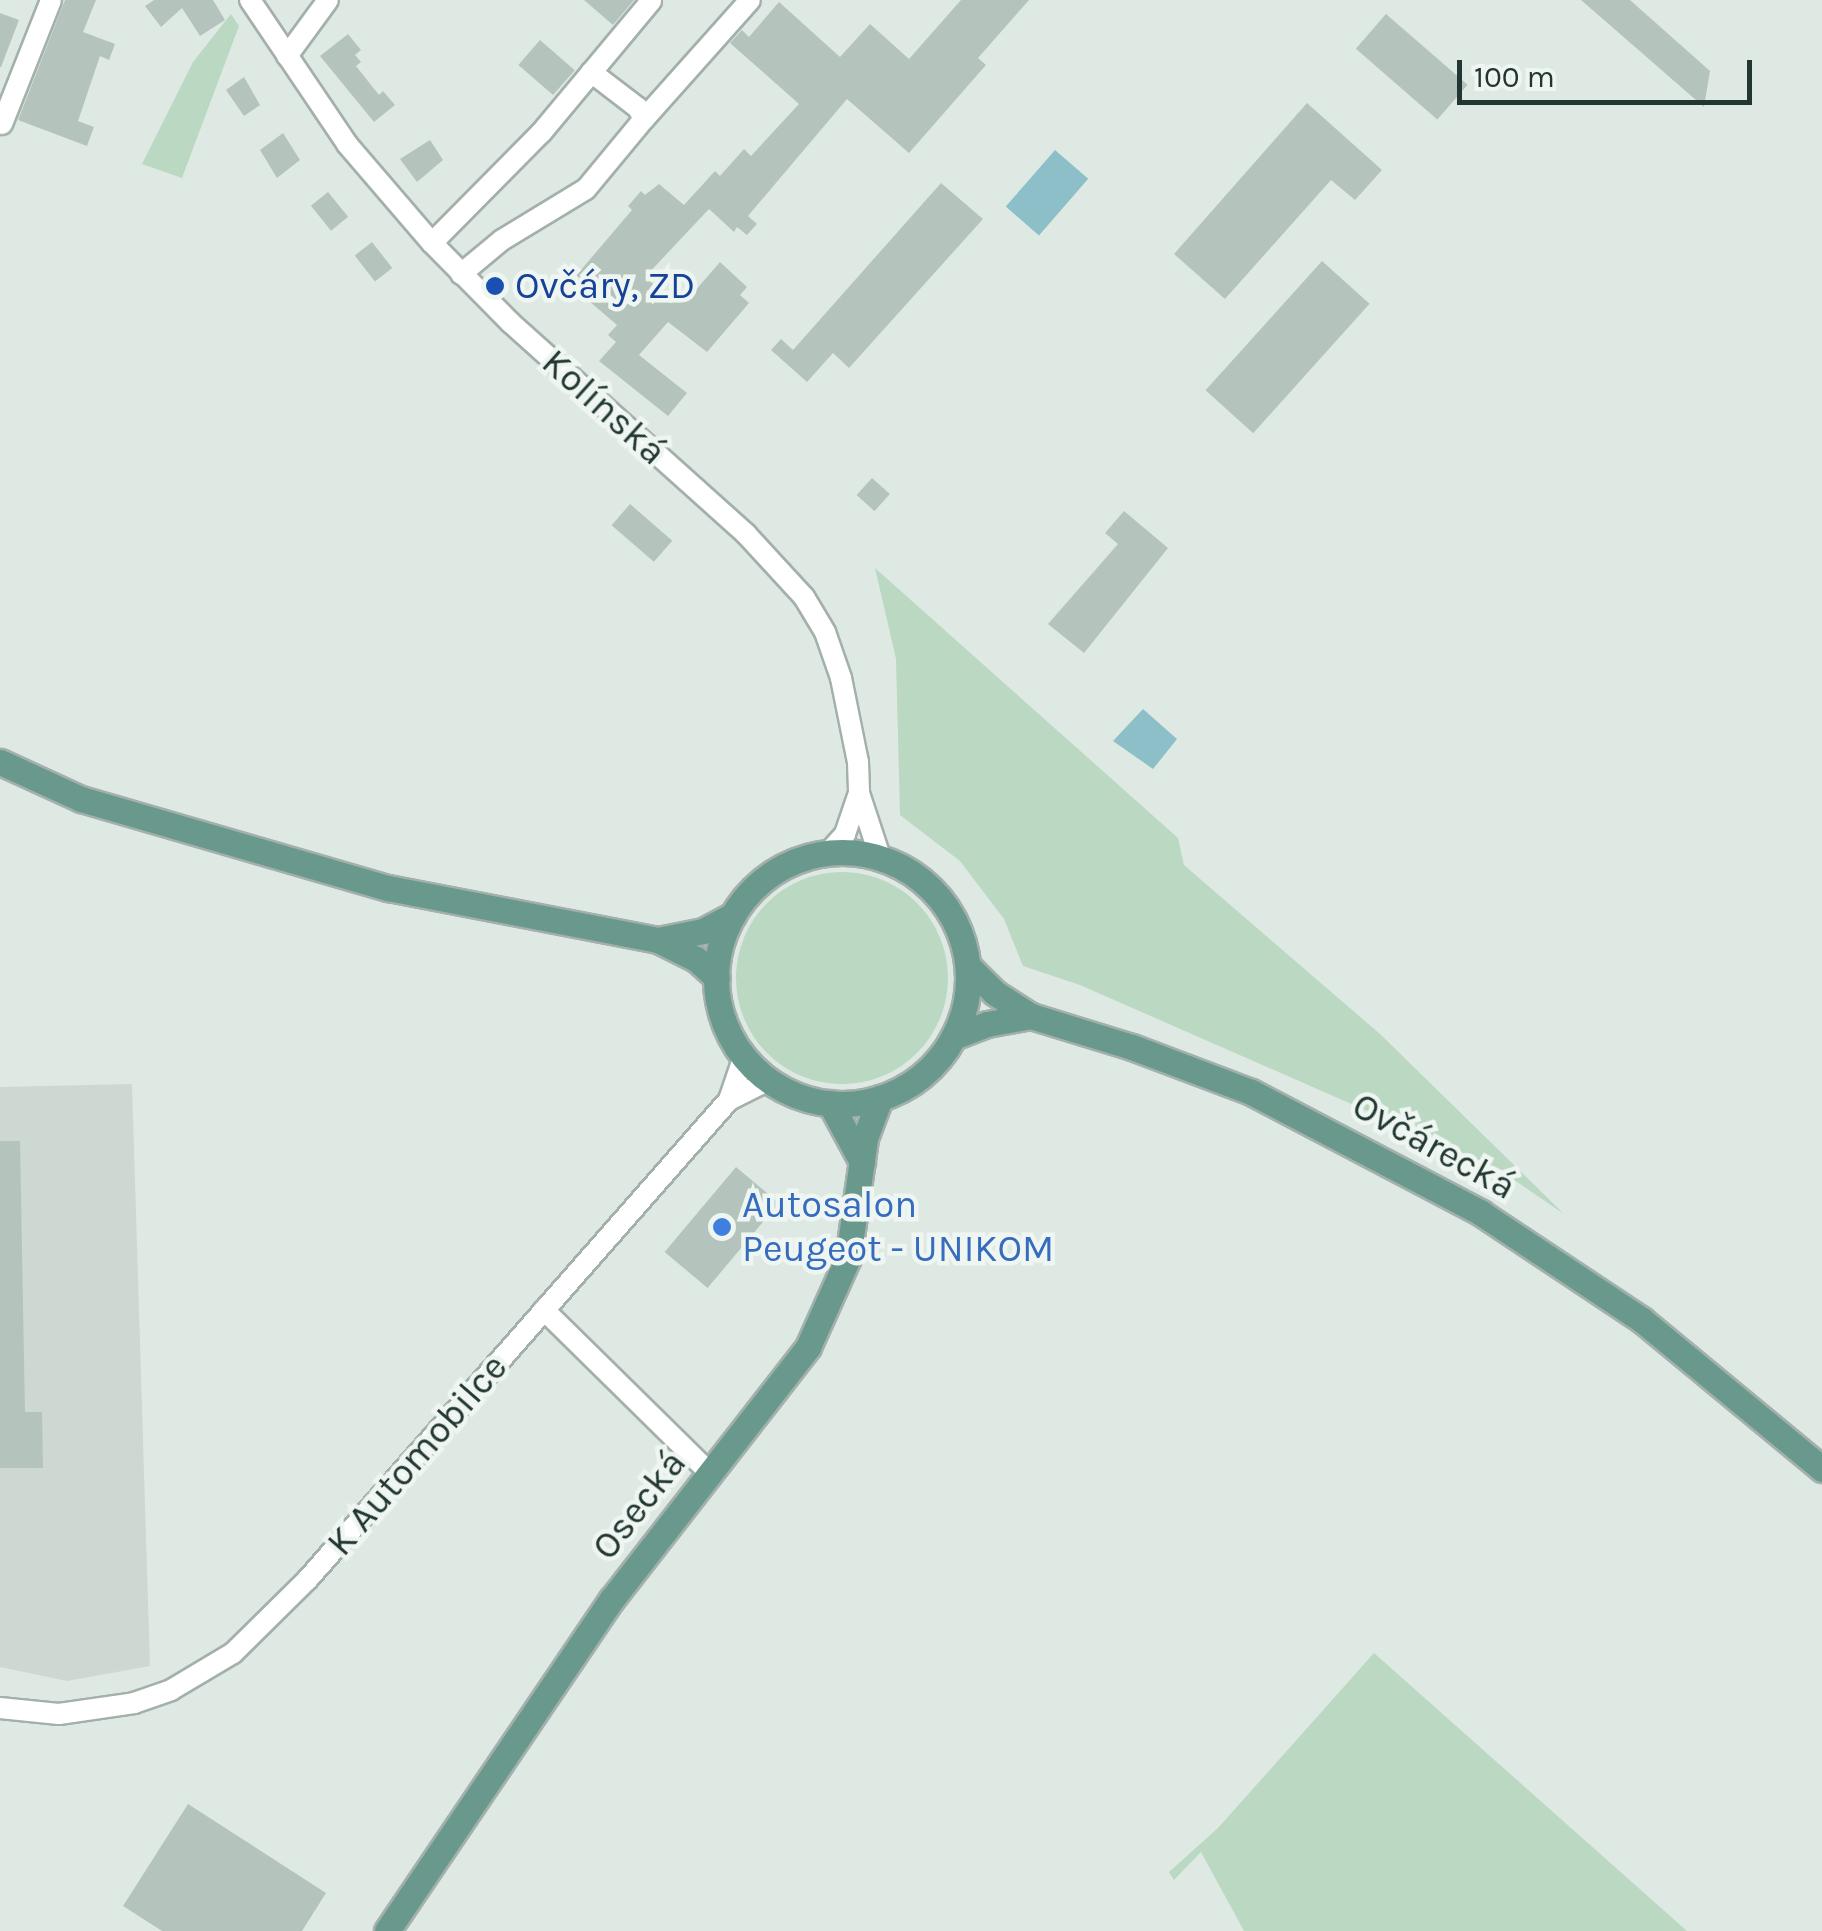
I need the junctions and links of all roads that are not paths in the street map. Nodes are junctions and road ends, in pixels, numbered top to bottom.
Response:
1 (51, 0) edge
2 (250, 0) edge
3 (328, 0) edge
4 (750, 0) edge
5 (650, 1) edge
6 (287, 56) junction
7 (592, 72) junction
8 (644, 119) junction
9 (2, 124) edge
10 (432, 244) junction
11 (462, 274) junction
12 (0, 762) edge
13 (859, 794) junction
14 (829, 852) junction
15 (880, 857) junction
16 (733, 915) junction
17 (658, 940) junction
18 (968, 966) junction
19 (716, 978) junction
20 (1031, 1016) junction
21 (954, 1037) junction
22 (744, 1056) junction
23 (769, 1080) junction
24 (880, 1098) junction
25 (728, 1100) junction
26 (830, 1103) junction
27 (862, 1162) junction
28 (544, 1310) junction
29 (1822, 1469) edge
30 (712, 1474) junction
31 (0, 1708) edge
32 (387, 1931) edge

1 - 9 street
2 - 6 street, Kolínská
3 - 6 street
4 - 8 street
5 - 7 street
6 - 10 street, Kolínská
7 - 8 street
7 - 10 street
8 - 11 street
10 - 11 street, Kolínská
11 - 13 street, Kolínská
12 - 17 main road
13 - 14 street, Kolínská
13 - 15 street, Kolínská
14 - 15 main road
14 - 16 main road
15 - 18 main road
16 - 17 main road
16 - 19 main road
17 - 19 main road
18 - 20 main road, Ovčárecká
18 - 21 main road
19 - 22 main road
20 - 21 main road
20 - 29 main road, Ovčárecká
21 - 24 main road
22 - 23 main road
22 - 25 street
23 - 25 street, K Automobilce
23 - 26 main road
24 - 26 main road
24 - 27 main road, Osecká
25 - 28 street, K Automobilce
26 - 27 main road
27 - 30 main road, Osecká
28 - 30 street
28 - 31 street, K Automobilce
30 - 32 main road, Osecká

